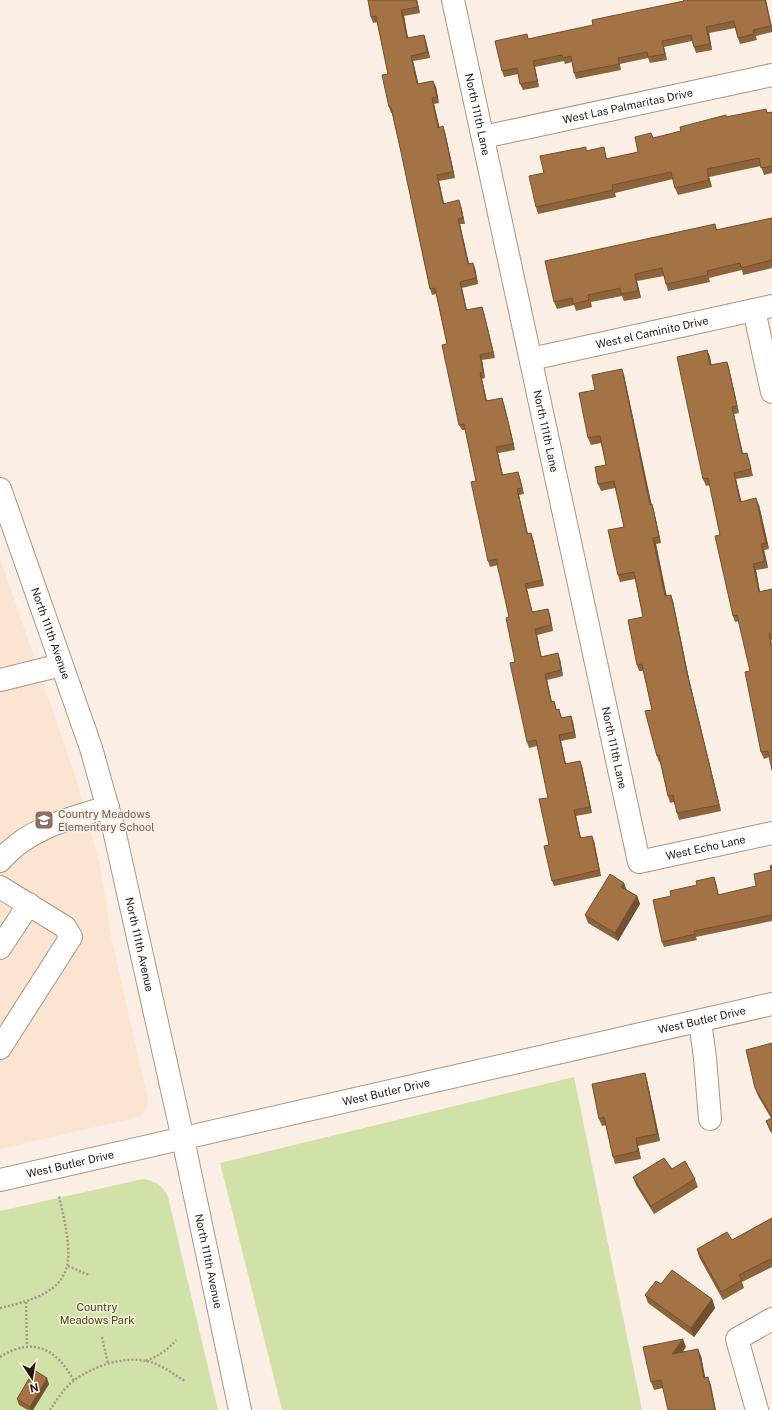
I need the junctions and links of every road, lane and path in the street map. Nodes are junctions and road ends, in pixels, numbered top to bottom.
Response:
1 (453, 0) edge
2 (772, 75) edge
3 (483, 136) junction
4 (763, 308) edge
5 (531, 359) junction
6 (772, 392) edge
7 (0, 489) edge
8 (4, 514) edge
9 (62, 665) junction
10 (0, 680) edge
11 (108, 807) junction
12 (772, 833) edge
13 (0, 861) edge
14 (639, 862) joint
15 (0, 887) edge
16 (29, 904) junction
17 (0, 948) edge
18 (772, 1004) edge
19 (700, 1020) junction
20 (0, 1048) edge
21 (710, 1119) dead end
22 (183, 1139) junction
23 (0, 1180) edge
24 (59, 1196) dead end
25 (68, 1266) junction
26 (89, 1275) dead end
27 (26, 1302) junction
28 (0, 1308) edge
29 (772, 1319) edge
30 (102, 1338) dead end
31 (176, 1340) dead end
32 (27, 1346) junction
33 (0, 1356) edge
34 (146, 1361) junction
35 (108, 1364) junction
36 (74, 1381) junction
37 (185, 1381) dead end
38 (50, 1410) edge
39 (240, 1410) edge
40 (757, 1410) edge

1 - 3 street, North 111th Lane
2 - 3 street, West Las Palmaritas Drive
3 - 5 street, North 111th Lane
4 - 5 street, West el Caminito Drive
4 - 6 street
5 - 14 street, North 111th Lane
7 - 8 street, North 111th Avenue
8 - 9 street, North 111th Avenue
9 - 10 street
9 - 11 street, North 111th Avenue
11 - 13 street
11 - 22 street, North 111th Avenue
12 - 14 street, West Echo Lane
15 - 16 street
16 - 17 street
16 - 20 street
18 - 19 street, West Butler Drive
19 - 21 street
19 - 22 street, West Butler Drive
22 - 23 street, West Butler Drive
22 - 39 street, North 111th Avenue
24 - 25 path
25 - 26 path
25 - 27 path
27 - 28 path
27 - 32 path
29 - 40 street
30 - 35 path
31 - 34 path
32 - 33 path
32 - 36 path
34 - 35 path
34 - 37 path
35 - 36 path
36 - 38 path

